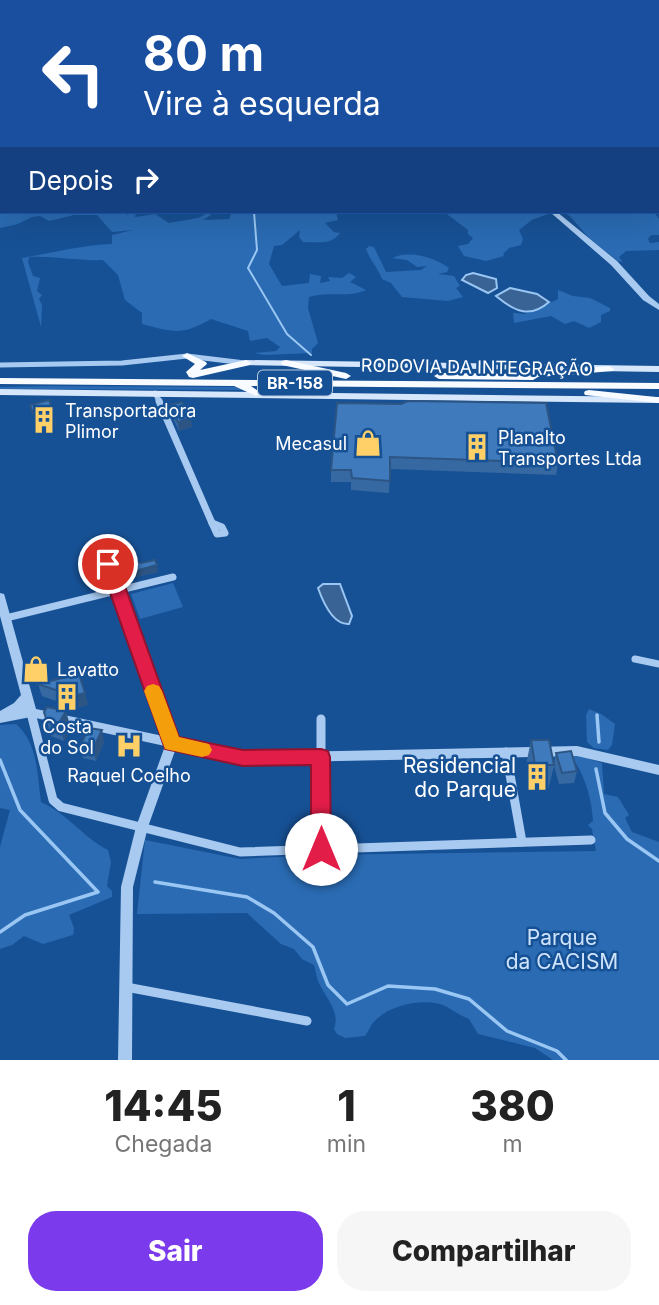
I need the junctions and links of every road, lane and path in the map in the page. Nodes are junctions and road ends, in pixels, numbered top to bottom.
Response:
1 (555, 214) edge
2 (659, 308) edge
3 (187, 356) junction
4 (246, 363) junction
5 (286, 363) junction
6 (0, 365) edge
7 (609, 369) junction
8 (659, 369) edge
9 (187, 375) junction
10 (346, 376) junction
11 (499, 377) junction
12 (659, 379) edge
13 (1, 382) edge
14 (233, 382) junction
15 (519, 386) junction
16 (659, 386) edge
17 (35, 393) junction
18 (155, 393) junction
19 (256, 393) junction
20 (0, 398) edge
21 (658, 400) edge
22 (212, 523) dead end
23 (108, 564) dead end
24 (173, 577) dead end
25 (118, 590) junction
26 (0, 597) edge
27 (4, 630) edge
28 (635, 659) dead end
29 (659, 664) edge
30 (26, 696) junction
31 (31, 713) junction
32 (0, 717) edge
33 (321, 719) dead end
34 (172, 743) junction
35 (506, 752) junction
36 (321, 757) junction
37 (659, 771) edge
38 (142, 827) junction
39 (591, 840) dead end
40 (522, 842) junction
41 (321, 849) junction
42 (125, 986) junction
43 (307, 1021) dead end
44 (125, 1060) edge

1 - 2 street
3 - 4 street, BR-158
3 - 6 street, BR-158
3 - 9 highway
4 - 5 main road, BR-158
4 - 9 highway, BR-158
5 - 7 main road, BR-158
5 - 10 highway, BR-158
7 - 8 main road, BR-158
7 - 11 highway, BR-158
9 - 10 highway, RODOVIA DA INTEGRAÇÃO / BR-158
9 - 13 highway, RODOVIA DA INTEGRAÇÃO / BR-158
10 - 11 highway, RODOVIA DA INTEGRAÇÃO / BR-158
11 - 12 highway, RODOVIA DA INTEGRAÇÃO / BR-158
13 - 14 highway, RODOVIA DA INTEGRAÇÃO / BR-158
13 - 17 main road, BR-158
14 - 15 highway, RODOVIA DA INTEGRAÇÃO / BR-158
14 - 19 highway, BR-158
15 - 16 highway, RODOVIA DA INTEGRAÇÃO / BR-158
15 - 21 highway, BR-158
17 - 18 main road, BR-158
17 - 20 main road, BR-158
18 - 19 main road, BR-158
18 - 22 street
19 - 21 main road, BR-158
23 - 25 street
24 - 25 street
25 - 27 street
25 - 34 street
26 - 27 street
27 - 30 street
28 - 29 street
30 - 31 street
30 - 32 street
31 - 32 street
31 - 34 street
31 - 38 street
33 - 36 street
34 - 36 street
34 - 38 street
35 - 36 street
35 - 37 street
35 - 40 street
36 - 41 street
38 - 41 street
38 - 42 street
39 - 40 street
40 - 41 street
42 - 43 street
42 - 44 street

